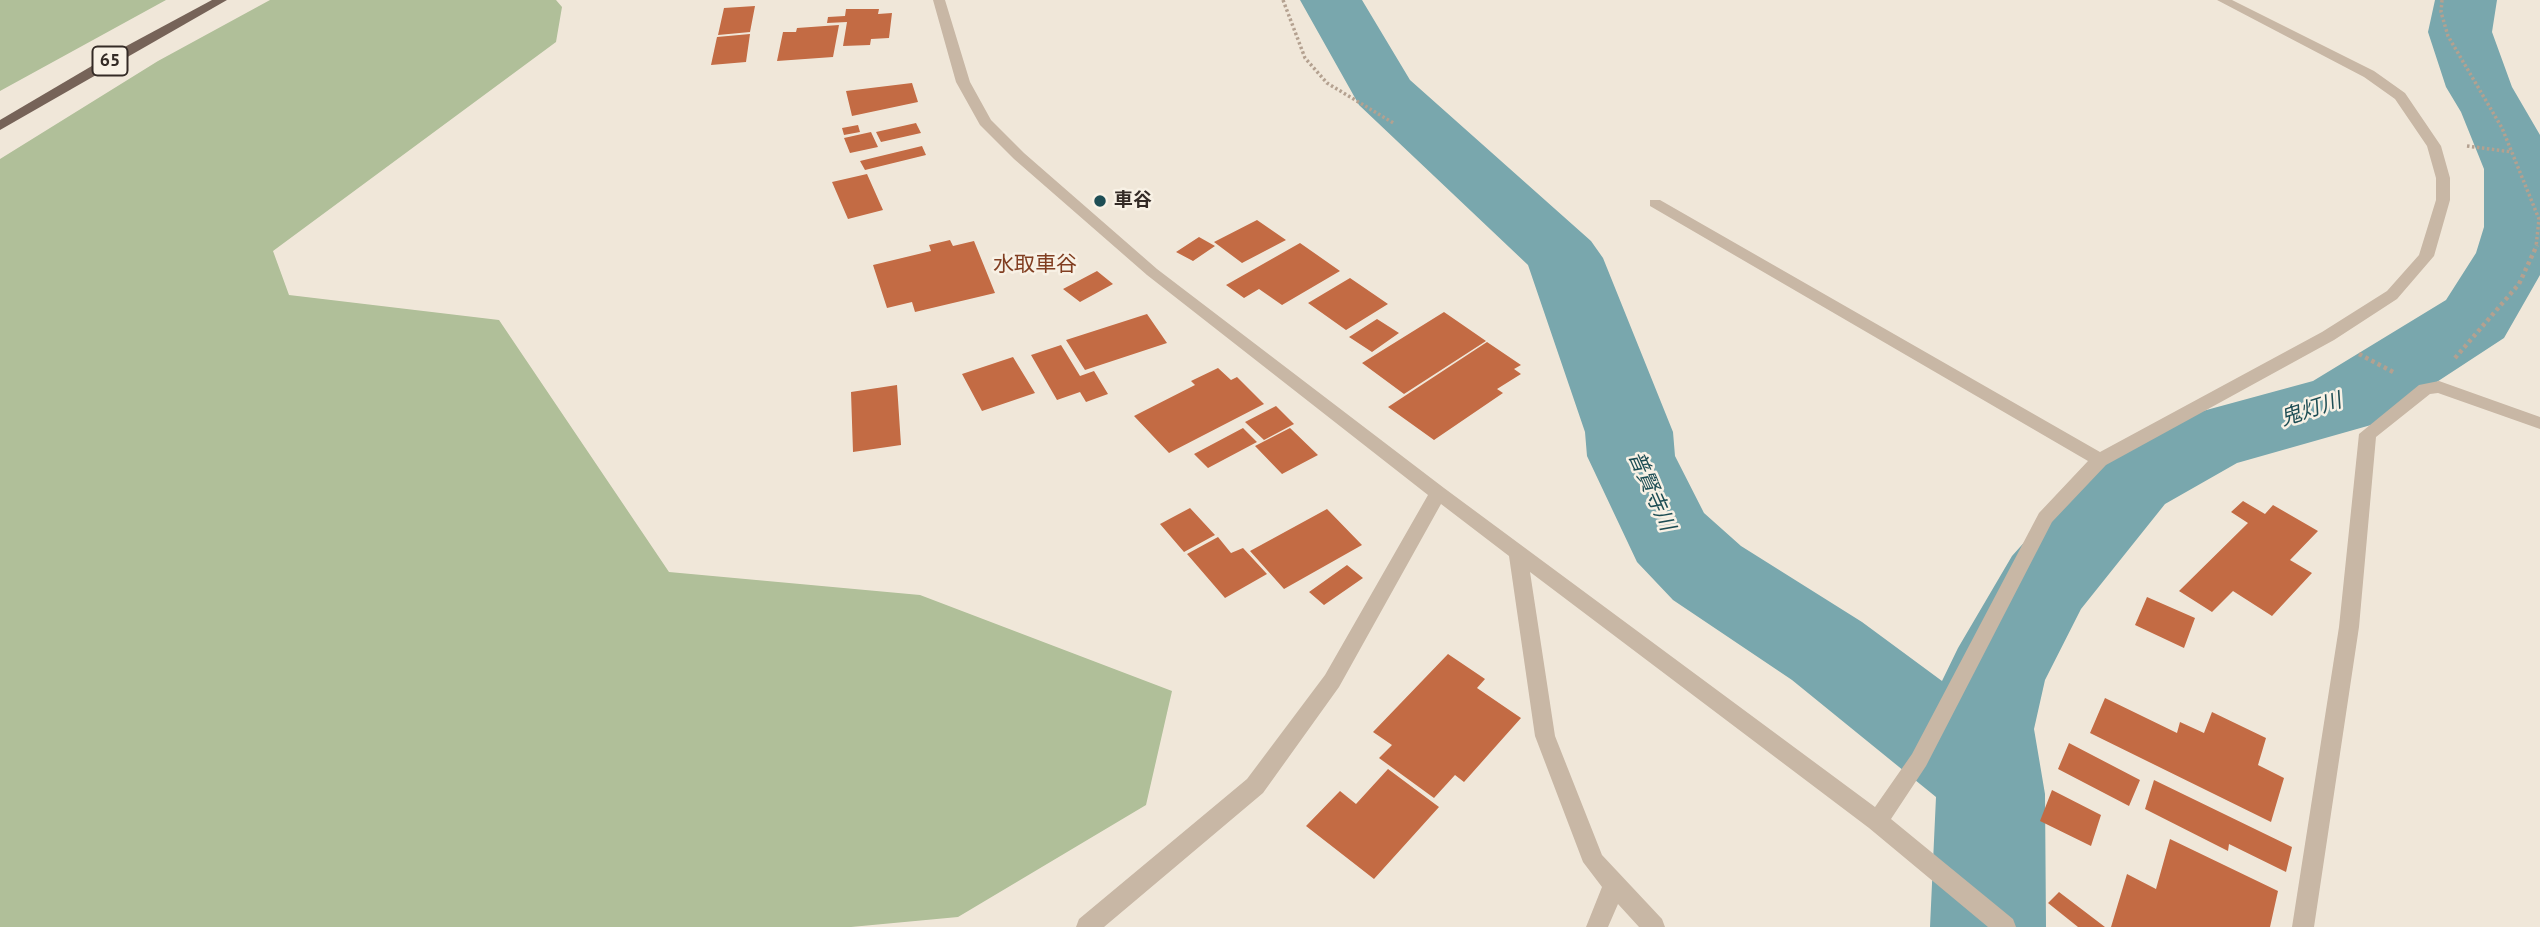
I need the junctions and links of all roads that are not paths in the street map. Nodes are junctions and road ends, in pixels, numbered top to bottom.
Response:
1 (221, 0) edge
2 (939, 0) edge
3 (2224, 0) edge
4 (0, 126) edge
5 (1655, 203) dead end
6 (2540, 423) edge
7 (2100, 460) junction
8 (1438, 493) junction
9 (1518, 552) junction
10 (1877, 821) junction
11 (1614, 885) junction
12 (1087, 927) edge
13 (1597, 927) edge
14 (1654, 927) edge
15 (2005, 927) edge
16 (2303, 927) edge

1 - 4 main road, 65
2 - 8 street
3 - 7 street
5 - 7 street
6 - 16 street
7 - 10 street
8 - 9 street
8 - 12 street
9 - 10 street
9 - 11 street
10 - 15 street
11 - 13 street
11 - 14 street

